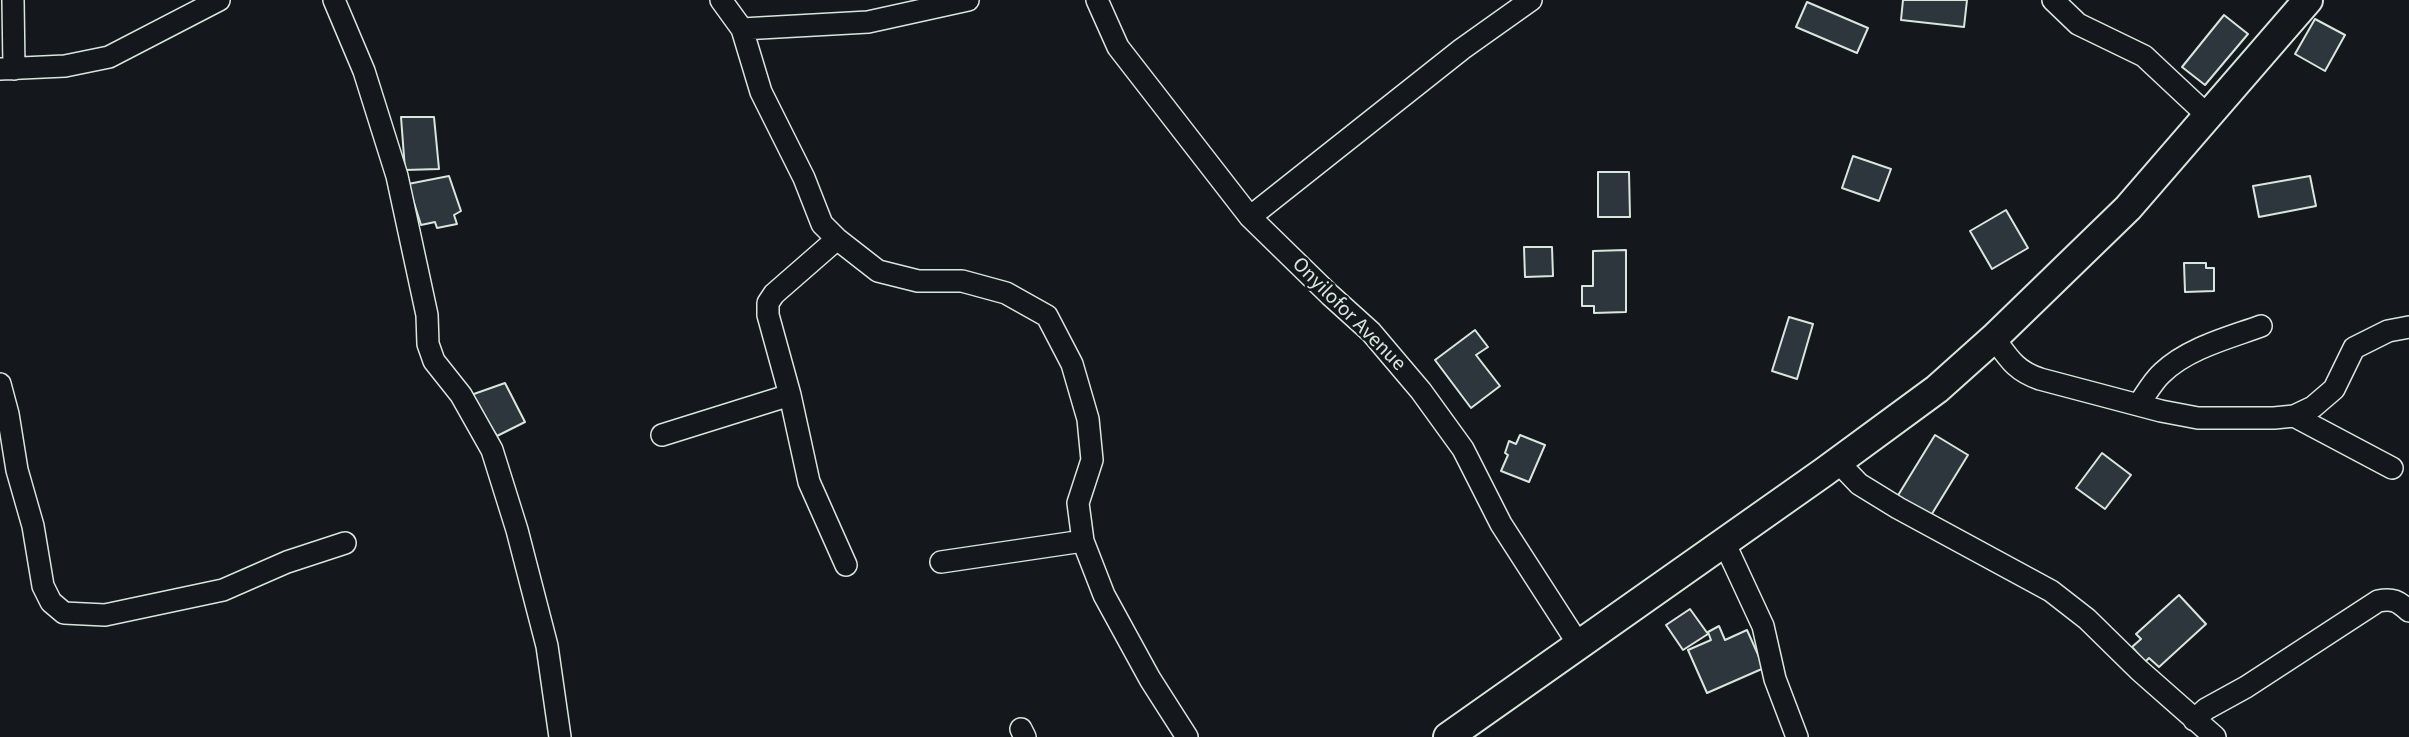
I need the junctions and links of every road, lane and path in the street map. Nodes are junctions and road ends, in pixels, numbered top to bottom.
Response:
1 (13, 0) edge
2 (219, 0) edge
3 (334, 0) edge
4 (721, 0) edge
5 (968, 0) edge
6 (1097, 0) edge
7 (1531, 0) edge
8 (2053, 0) edge
9 (2308, 0) edge
10 (742, 29) junction
11 (7, 69) edge
12 (2207, 115) junction
13 (1250, 216) junction
14 (837, 239) junction
15 (2261, 326) dead end
16 (2409, 327) edge
17 (1994, 338) junction
18 (0, 384) edge
19 (790, 396) junction
20 (2139, 404) junction
21 (2294, 416) junction
22 (662, 435) dead end
23 (1838, 462) junction
24 (2392, 468) dead end
25 (1083, 541) junction
26 (1724, 542) junction
27 (345, 543) dead end
28 (941, 562) dead end
29 (846, 565) dead end
30 (2409, 611) edge
31 (1579, 645) junction
32 (2194, 720) junction
33 (560, 737) edge
34 (1187, 737) edge
35 (1448, 737) edge
36 (1797, 737) edge
37 (2215, 737) edge

1 - 11 street
2 - 11 street
3 - 33 street
4 - 10 street
5 - 10 street
6 - 13 street, Onyilofor Avenue
7 - 13 street
8 - 12 street
9 - 12 main road
10 - 14 street
12 - 17 main road
13 - 31 street, Onyilofor Avenue
14 - 19 street
14 - 25 street
15 - 20 street
16 - 21 street
17 - 20 street
17 - 23 main road
18 - 27 street
19 - 22 street
19 - 29 street
20 - 21 street
21 - 24 street
23 - 26 main road
23 - 32 street
25 - 28 street
25 - 34 street
26 - 31 main road
26 - 36 street
30 - 32 street
31 - 35 main road
32 - 37 street

